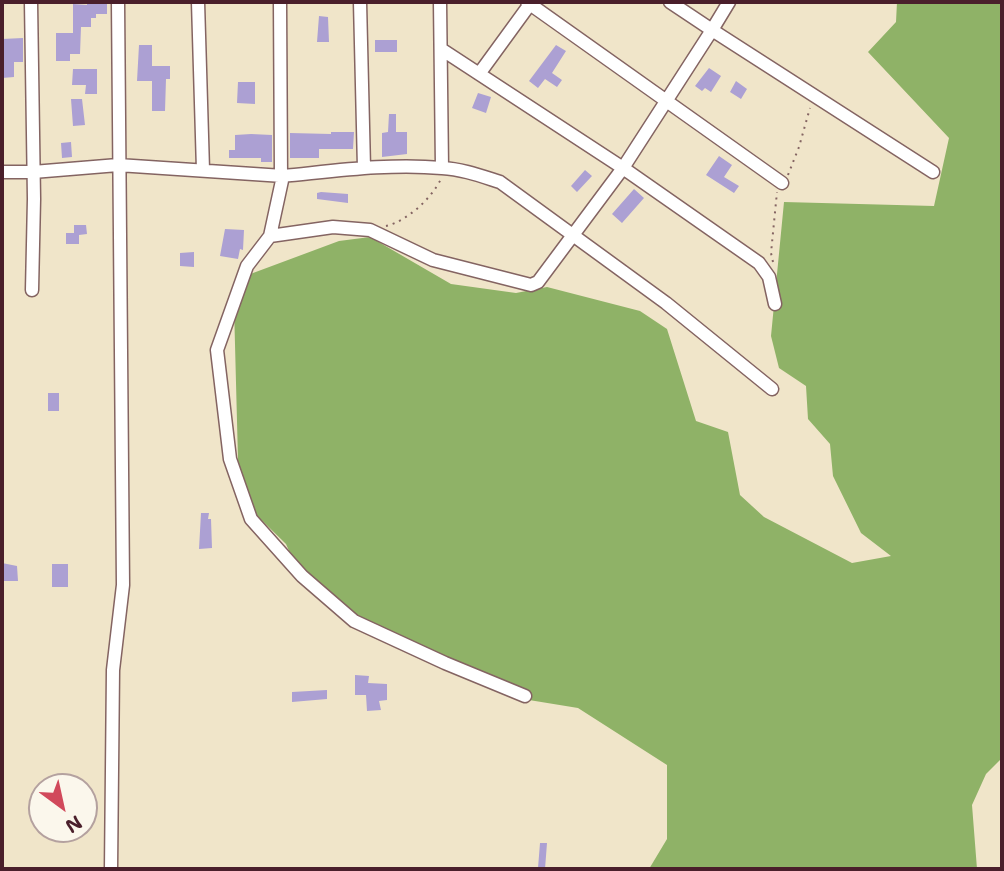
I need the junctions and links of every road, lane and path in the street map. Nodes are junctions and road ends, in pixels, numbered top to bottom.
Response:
1 (31, 2) edge
2 (118, 2) edge
3 (198, 2) edge
4 (280, 2) edge
5 (360, 2) edge
6 (440, 2) edge
7 (670, 2) edge
8 (729, 2) edge
9 (536, 5) edge
10 (712, 30) junction
11 (441, 49) junction
12 (479, 74) junction
13 (814, 96) junction
14 (666, 102) junction
15 (118, 165) junction
16 (442, 167) junction
17 (364, 168) junction
18 (623, 169) junction
19 (203, 170) junction
20 (2, 172) edge
21 (33, 172) junction
22 (933, 172) dead end
23 (282, 176) junction
24 (782, 183) junction
25 (370, 230) junction
26 (574, 235) junction
27 (270, 236) junction
28 (773, 263) dead end
29 (32, 290) dead end
30 (775, 304) dead end
31 (772, 389) dead end
32 (525, 696) dead end
33 (111, 869) edge

1 - 21 street
2 - 15 street
3 - 19 street
4 - 23 street
5 - 17 street
6 - 11 street
7 - 10 street
8 - 10 street
9 - 12 street
9 - 14 street
10 - 13 street
10 - 14 street
11 - 12 street
11 - 16 street
12 - 18 street
13 - 22 street
13 - 24 path
14 - 18 street
14 - 24 street
15 - 19 street
15 - 21 street
15 - 33 street
16 - 17 street
16 - 25 path
16 - 26 street
17 - 23 street
18 - 26 street
18 - 30 street
19 - 23 street
20 - 21 street
21 - 29 street
23 - 27 street
24 - 28 path
25 - 26 street
25 - 27 street
26 - 31 street
27 - 32 street

